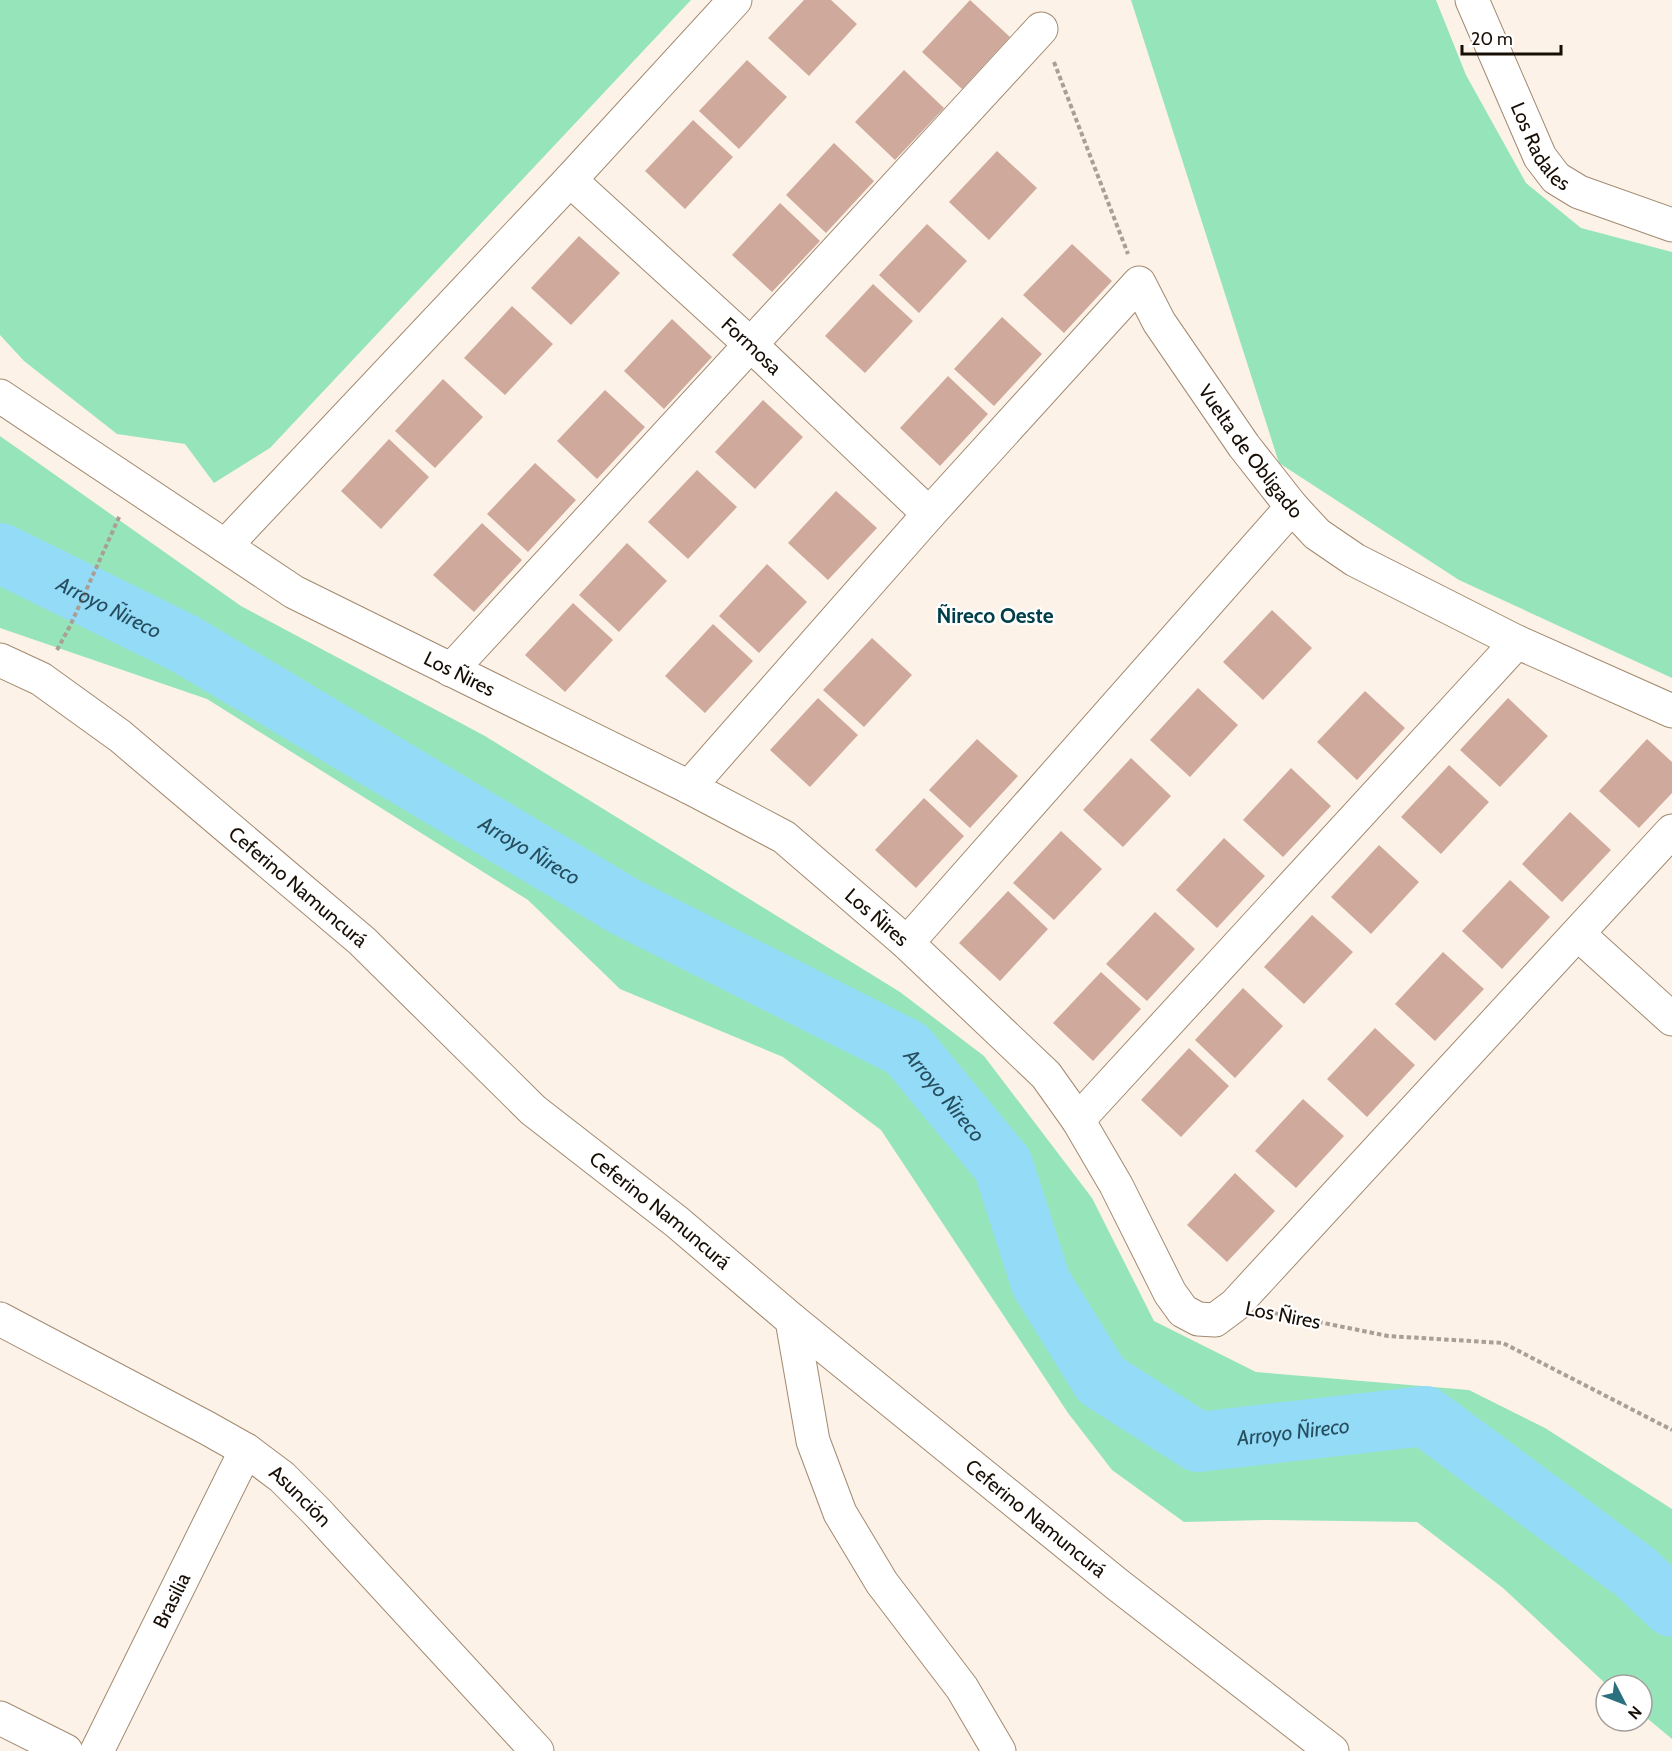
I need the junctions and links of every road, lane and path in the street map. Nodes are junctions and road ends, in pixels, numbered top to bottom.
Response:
1 (735, 0) edge
2 (1472, 0) edge
3 (1041, 29) joint
4 (570, 180) junction
5 (1672, 225) edge
6 (1139, 283) junction
7 (750, 344) junction
8 (0, 396) edge
9 (134, 485) junction
10 (1292, 507) junction
11 (929, 514) junction
12 (225, 546) junction
13 (70, 626) dead end
14 (1518, 642) junction
15 (0, 660) edge
16 (451, 670) junction
17 (1672, 711) edge
18 (689, 787) junction
19 (1672, 831) edge
20 (1578, 934) junction
21 (907, 943) junction
22 (1672, 1019) edge
23 (1078, 1119) junction
24 (1235, 1305) junction
25 (0, 1319) edge
26 (792, 1320) junction
27 (1672, 1430) edge
28 (246, 1450) junction
29 (0, 1718) edge
30 (66, 1751) edge
31 (97, 1751) edge
32 (537, 1751) edge
33 (999, 1751) edge
34 (1332, 1751) edge

1 - 4 street
2 - 5 street, Los Radales
3 - 6 path
3 - 7 street
4 - 7 street, Formosa
4 - 12 street
6 - 10 street, Vuelta de Obligado
6 - 11 street
7 - 11 street, Formosa
7 - 16 street
8 - 9 street, Los Ñires
9 - 12 street, Los Ñires
9 - 13 path
10 - 14 street, Vuelta de Obligado
10 - 21 street
11 - 18 street
12 - 16 street, Los Ñires
14 - 17 street, Vuelta de Obligado
14 - 23 street
15 - 26 street, Ceferino Namuncurá
16 - 18 street, Los Ñires
18 - 21 street, Los Ñires
19 - 20 street
20 - 22 street
20 - 24 street
21 - 23 street, Los Ñires
23 - 24 street, Los Ñires
24 - 27 path, Los Ñires
25 - 28 street, Asunción
26 - 33 street
26 - 34 street, Ceferino Namuncurá
28 - 31 street, Brasilia
28 - 32 street, Asunción
29 - 30 street

